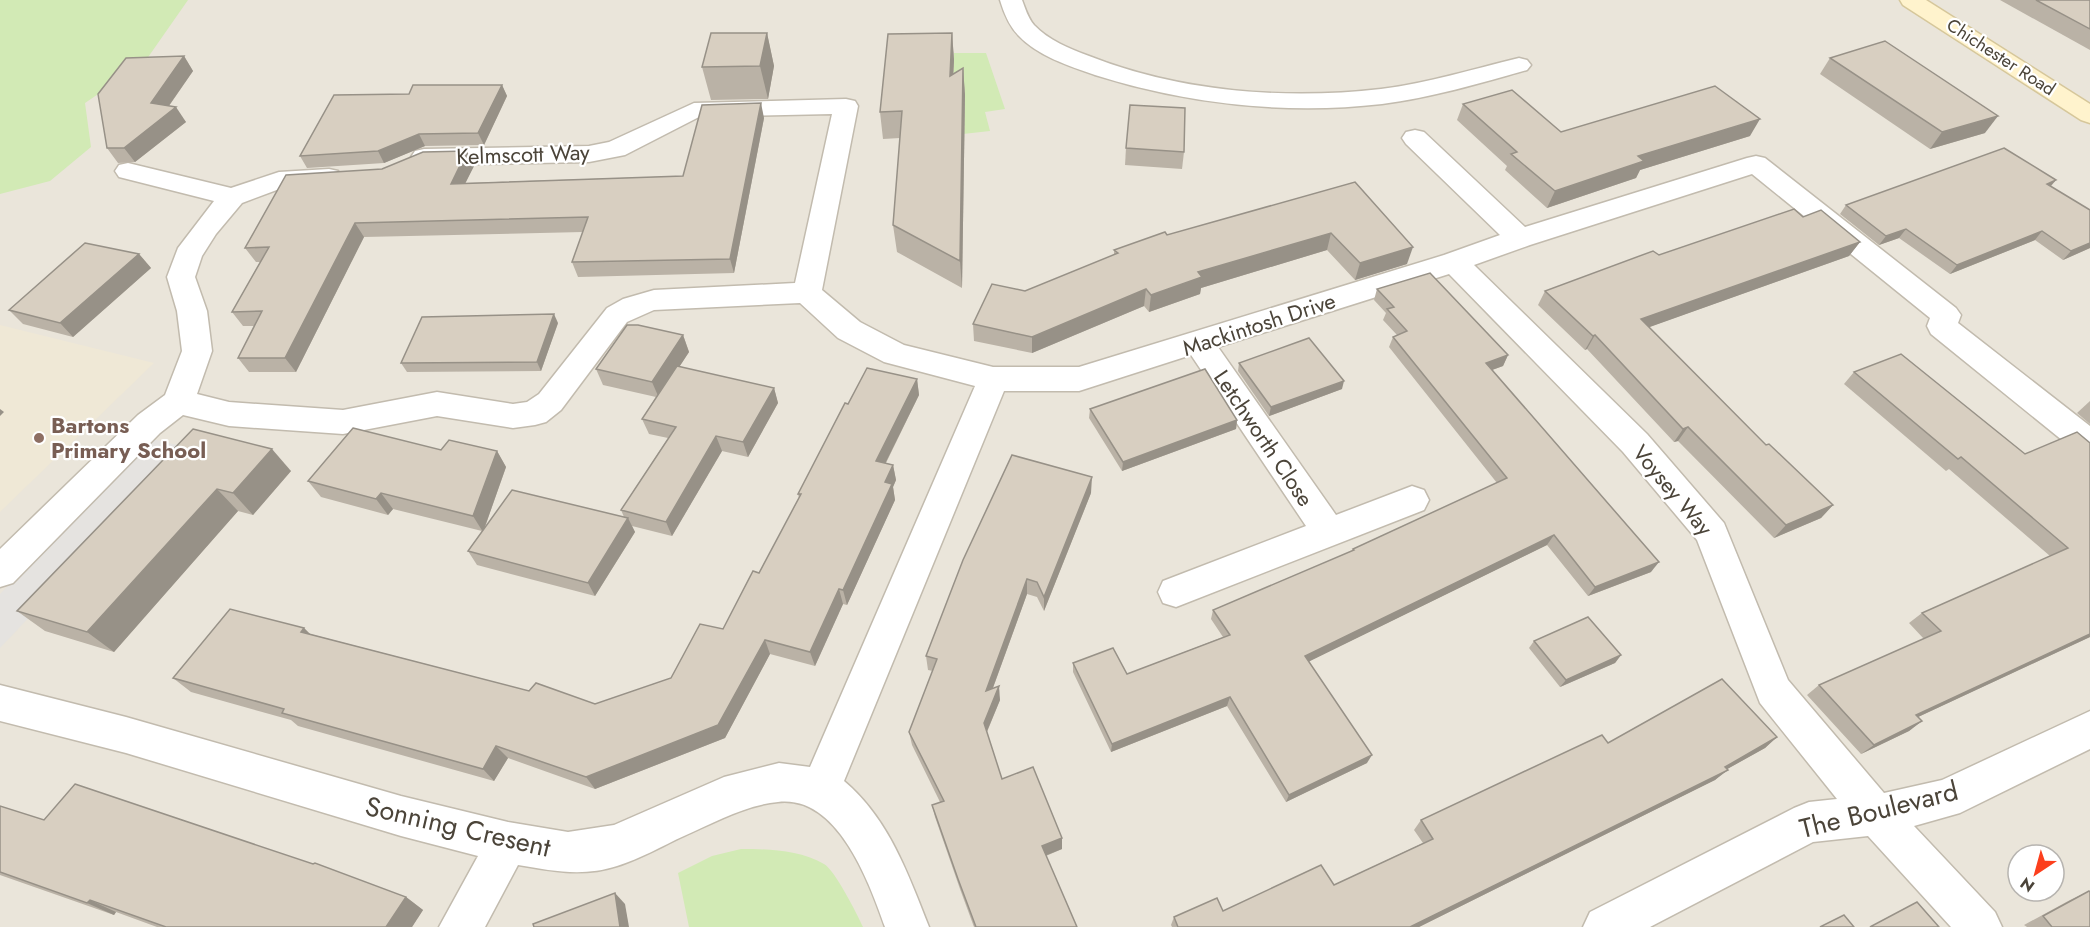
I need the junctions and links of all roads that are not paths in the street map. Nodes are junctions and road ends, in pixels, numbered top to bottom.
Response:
1 (1011, 0) edge
2 (1911, 0) edge
3 (1519, 65) dead end
4 (2090, 115) edge
5 (1415, 138) dead end
6 (399, 169) edge
7 (128, 171) dead end
8 (357, 175) edge
9 (232, 197) junction
10 (1520, 238) junction
11 (1454, 262) junction
12 (807, 293) junction
13 (1199, 343) junction
14 (993, 379) junction
15 (178, 402) junction
16 (2090, 444) edge
17 (1412, 500) dead end
18 (1329, 532) junction
19 (0, 572) edge
20 (1176, 592) dead end
21 (0, 703) edge
22 (2090, 729) edge
23 (821, 788) junction
24 (1876, 815) junction
25 (508, 843) junction
26 (461, 927) edge
27 (907, 927) edge
28 (1605, 927) edge
29 (1980, 927) edge

1 - 3 street
2 - 4 main road, Chichester Road
5 - 10 street
6 - 12 street, Kelmscott Way
7 - 9 street
8 - 9 street
9 - 15 street
10 - 11 street, Mackintosh Drive
10 - 16 street, Mackintosh Drive
11 - 13 street, Mackintosh Drive
11 - 24 street, Voysey Way
12 - 14 street
12 - 15 street
13 - 14 street, Mackintosh Drive
13 - 18 street, Letchworth Close
14 - 23 street
15 - 19 street
17 - 18 street, Letchworth Close
18 - 20 street, Letchworth Close
21 - 25 street, Sonning Cresent
22 - 24 street, The Boulevard
23 - 25 street, Sonning Cresent
23 - 27 street
24 - 28 street, The Boulevard
24 - 29 street, Voysey Way
25 - 26 street

